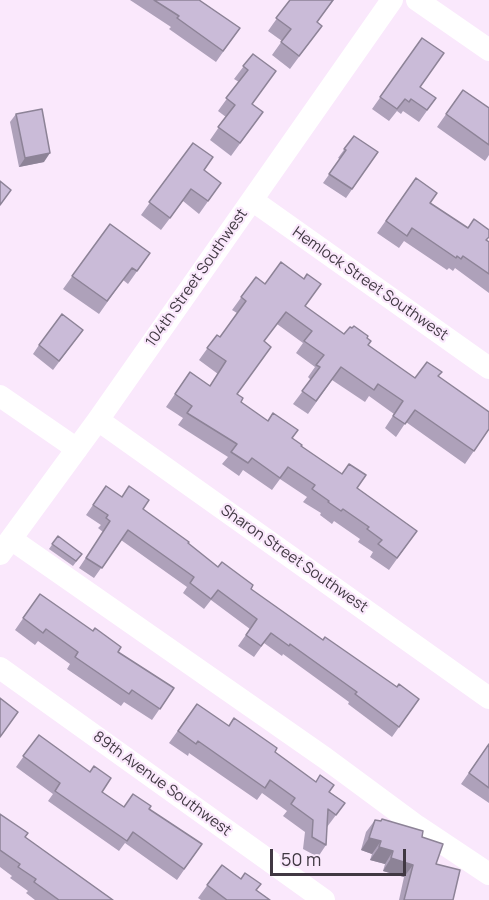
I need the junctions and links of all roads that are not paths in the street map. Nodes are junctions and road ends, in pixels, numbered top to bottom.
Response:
1 (392, 0) edge
2 (417, 0) edge
3 (489, 50) edge
4 (252, 200) junction
5 (489, 368) edge
6 (0, 396) edge
7 (98, 420) junction
8 (77, 449) junction
9 (6, 547) edge
10 (0, 668) edge
11 (489, 698) edge
12 (489, 874) edge
13 (324, 900) edge

1 - 4 street, 104th Street Southwest
2 - 3 street
4 - 5 street, Hemlock Street Southwest
4 - 7 street, 104th Street Southwest
6 - 8 street
7 - 8 street, 104th Street Southwest
7 - 11 street, Sharon Street Southwest
8 - 9 street, 104th Street Southwest
9 - 12 street
10 - 13 street, 89th Avenue Southwest

